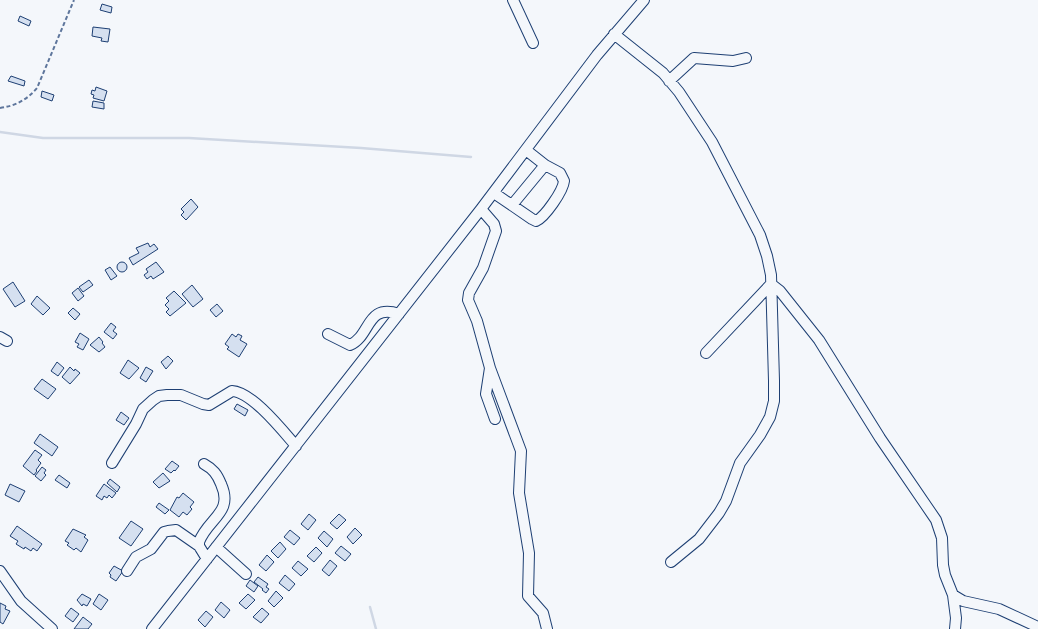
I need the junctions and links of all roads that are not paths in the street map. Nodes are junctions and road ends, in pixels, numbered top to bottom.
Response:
1 (513, 0) edge
2 (644, 0) edge
3 (614, 34) junction
4 (533, 43) dead end
5 (746, 58) dead end
6 (669, 80) junction
7 (526, 150) junction
8 (545, 166) junction
9 (494, 193) junction
10 (512, 205) junction
11 (481, 209) junction
12 (771, 284) junction
13 (399, 314) junction
14 (328, 334) dead end
15 (706, 353) dead end
16 (490, 368) junction
17 (495, 418) dead end
18 (296, 446) junction
19 (112, 463) dead end
20 (204, 464) dead end
21 (199, 546) junction
22 (216, 547) junction
23 (207, 559) junction
24 (671, 562) dead end
25 (0, 571) edge
26 (127, 571) dead end
27 (246, 574) dead end
28 (953, 595) junction
29 (1038, 627) edge
30 (52, 629) edge
31 (152, 629) edge
32 (547, 629) edge
33 (955, 629) edge

1 - 4 street
2 - 3 street
3 - 6 street
3 - 7 street
5 - 6 street
6 - 12 street
7 - 8 street
7 - 9 street
8 - 10 street
8 - 10 street
9 - 10 street
9 - 11 street
11 - 13 street
11 - 16 street
12 - 15 street
12 - 24 street
12 - 28 street
13 - 14 street
13 - 18 street
16 - 17 street
16 - 32 street
18 - 19 street
18 - 22 street
20 - 21 street
21 - 23 street
21 - 26 street
22 - 23 street
22 - 27 street
23 - 31 street
25 - 30 street
28 - 29 street
28 - 33 street

